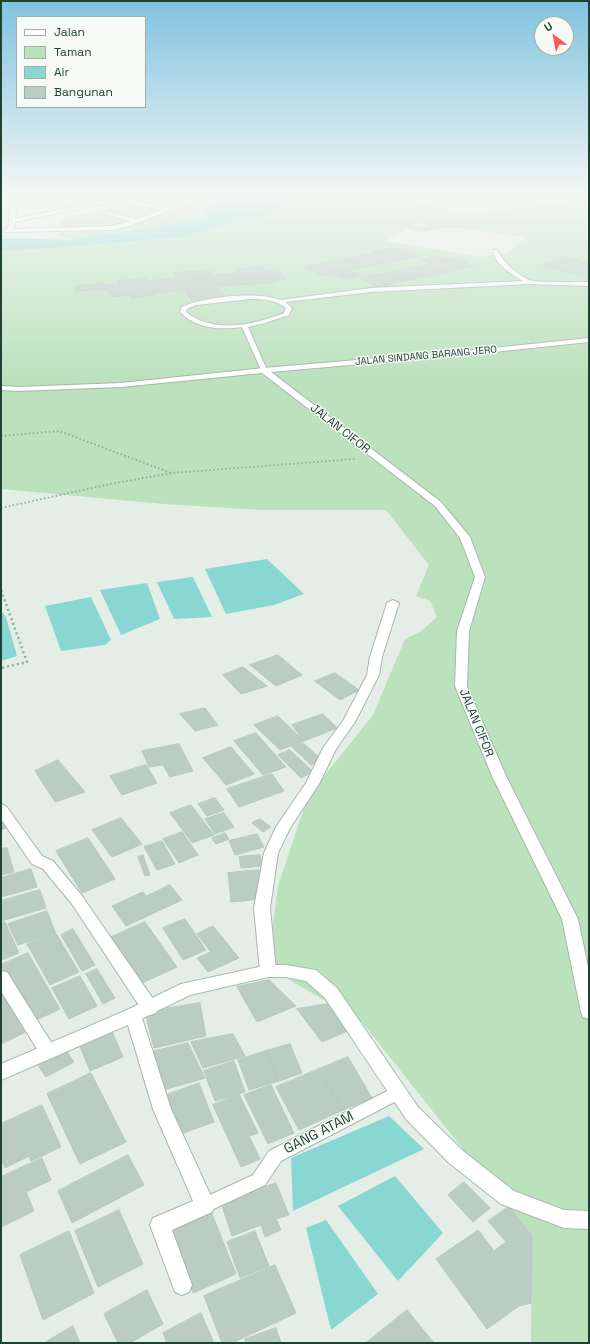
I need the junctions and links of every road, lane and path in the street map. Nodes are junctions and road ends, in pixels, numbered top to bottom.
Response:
1 (497, 255) edge
2 (529, 282) junction
3 (589, 284) edge
4 (282, 301) junction
5 (245, 327) junction
6 (589, 340) edge
7 (264, 370) junction
8 (1, 388) edge
9 (1, 436) edge
10 (377, 457) junction
11 (172, 473) junction
12 (1, 508) edge
13 (1, 590) edge
14 (392, 603) dead end
15 (1, 668) edge
16 (1, 809) edge
17 (268, 971) junction
18 (1, 977) edge
19 (141, 1012) junction
20 (589, 1012) edge
21 (48, 1052) junction
22 (1, 1072) edge
23 (399, 1092) junction
24 (205, 1205) junction
25 (589, 1220) edge
26 (182, 1285) dead end

1 - 2 lane
2 - 3 lane
2 - 4 lane
4 - 5 lane
4 - 5 lane
5 - 7 lane, JALAN CIFOR
6 - 7 street, JALAN SINDANG BARANG JERO
7 - 8 street, JALAN SINDANG BARANG JERO
7 - 10 street, JALAN CIFOR
9 - 11 path
10 - 11 path
10 - 20 street, JALAN CIFOR
11 - 12 path
13 - 15 path
14 - 17 street
16 - 19 street
17 - 19 street
17 - 23 street
18 - 21 street
19 - 21 street
19 - 24 street
21 - 22 street
23 - 24 lane, GANG ATAM
23 - 25 street
24 - 26 street

